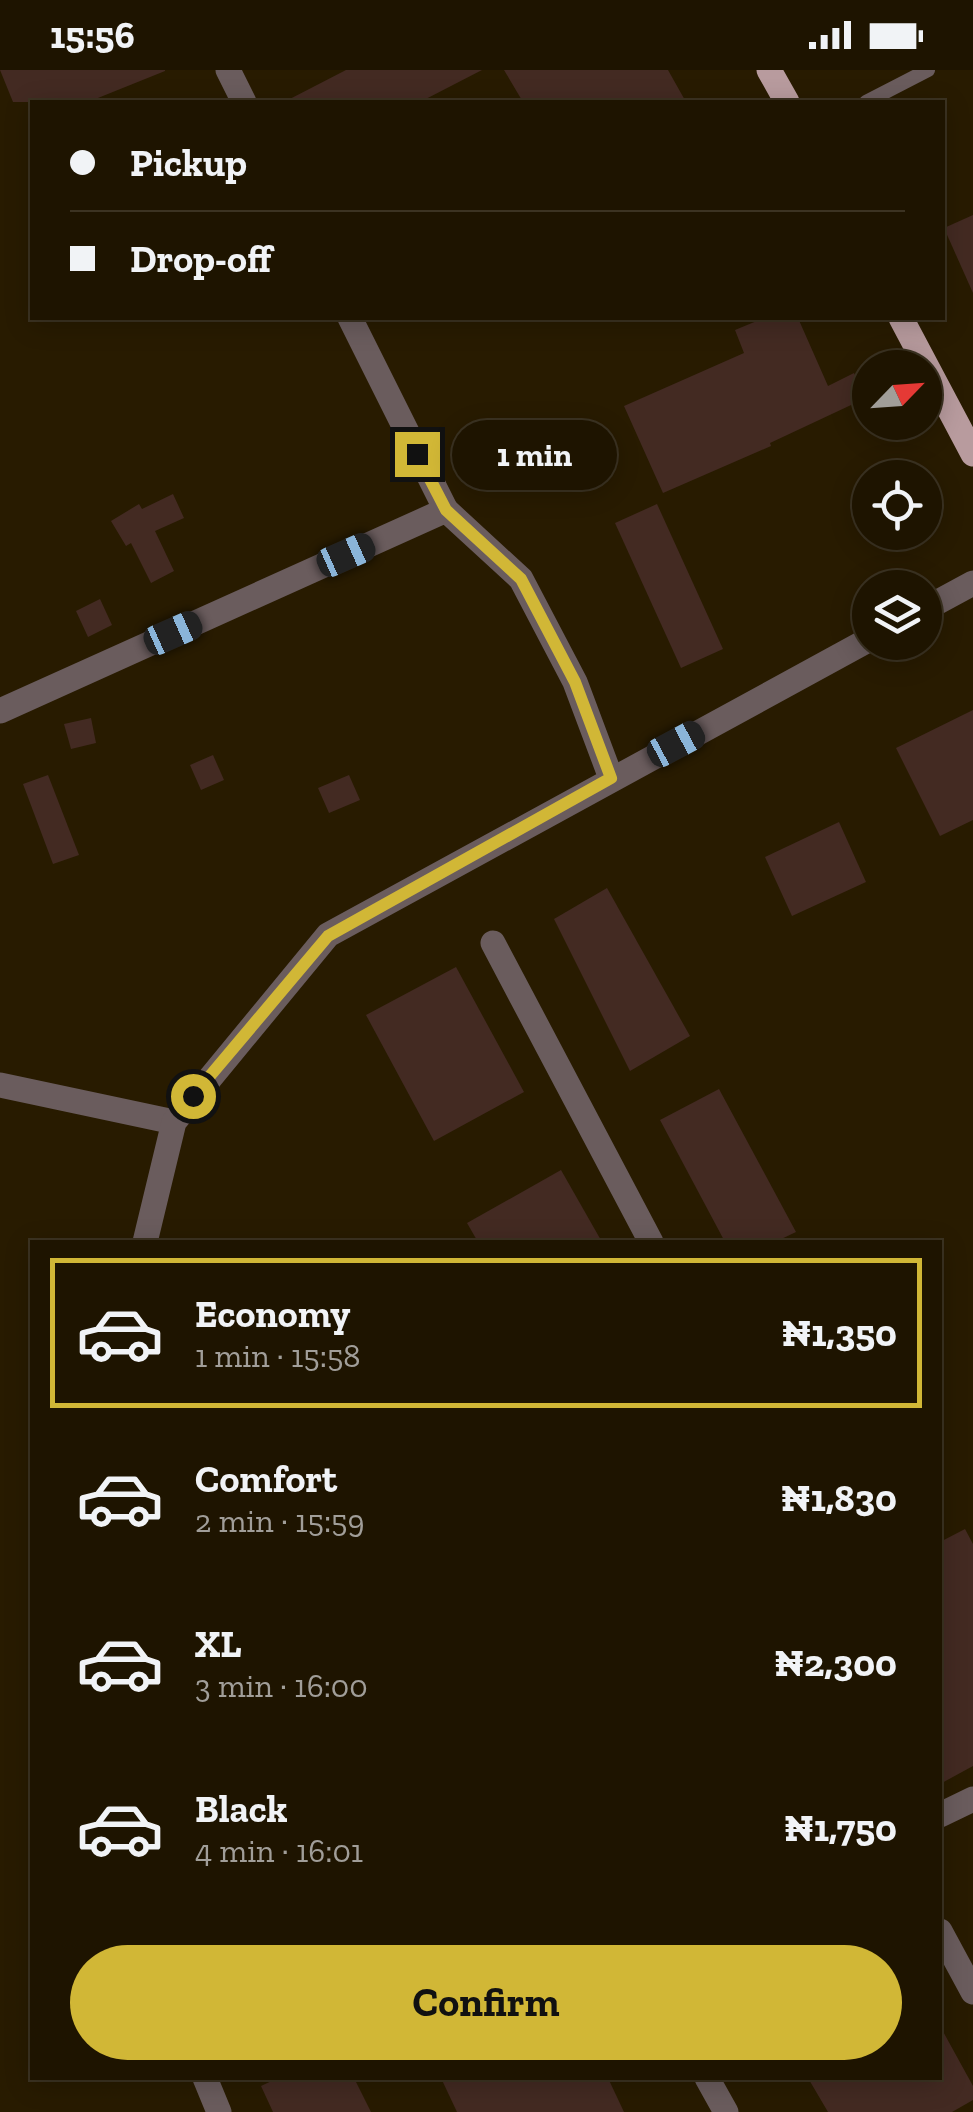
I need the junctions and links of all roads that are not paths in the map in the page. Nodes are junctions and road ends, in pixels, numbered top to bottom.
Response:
1 (228, 70) edge
2 (769, 70) edge
3 (928, 70) edge
4 (243, 100) edge
5 (786, 100) edge
6 (870, 100) edge
7 (351, 320) edge
8 (903, 320) edge
9 (973, 454) edge
10 (446, 510) junction
11 (973, 583) edge
12 (942, 600) edge
13 (852, 648) edge
14 (0, 711) edge
15 (611, 778) junction
16 (494, 943) dead end
17 (0, 1085) edge
18 (174, 1122) junction
19 (145, 1240) edge
20 (651, 1240) edge
21 (973, 1799) edge
22 (942, 1813) edge
23 (942, 1935) edge
24 (973, 1992) edge
25 (206, 2080) edge
26 (708, 2080) edge
27 (219, 2112) edge
28 (726, 2112) edge

1 - 4 street
2 - 5 main road
3 - 6 lane
7 - 10 street
8 - 9 main road
10 - 14 street
10 - 15 street
11 - 12 street
13 - 15 street
15 - 18 street
16 - 20 street
17 - 18 street
18 - 19 street
21 - 22 street
23 - 24 street
25 - 27 street
26 - 28 street

